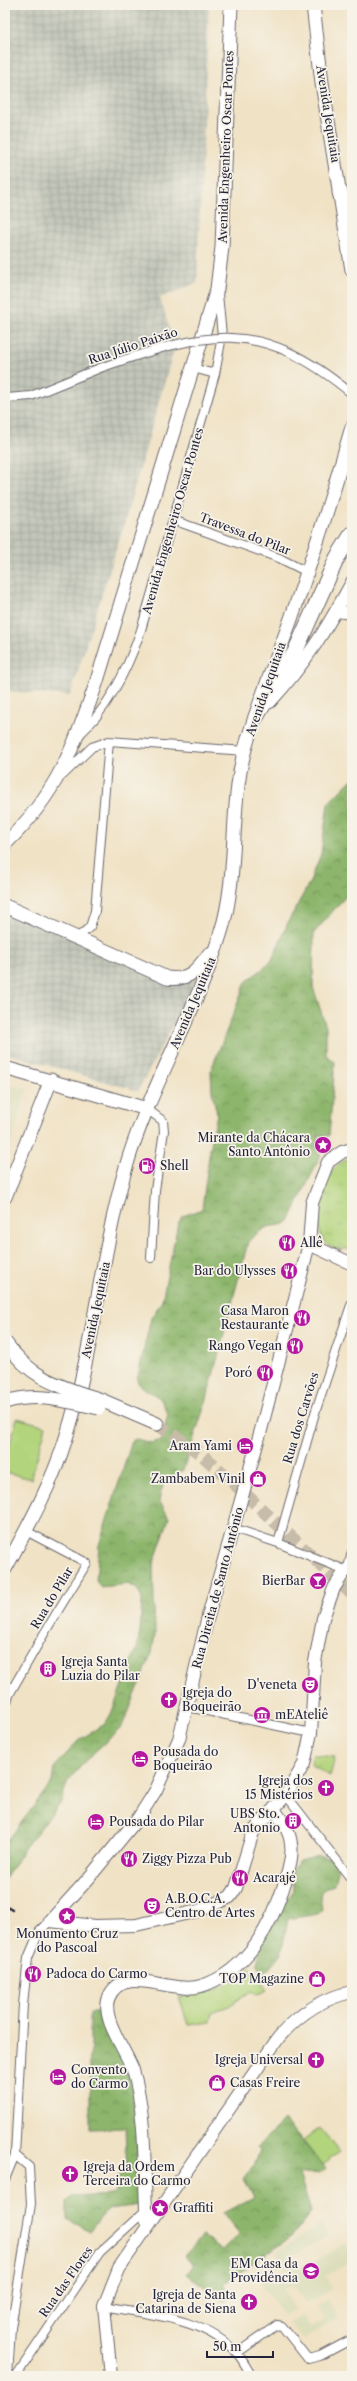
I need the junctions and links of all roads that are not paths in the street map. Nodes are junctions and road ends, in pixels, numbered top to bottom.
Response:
1 (231, 5) edge
2 (314, 5) edge
3 (340, 192) junction
4 (352, 227) edge
5 (352, 270) edge
6 (218, 289) junction
7 (193, 368) junction
8 (215, 374) junction
9 (352, 394) edge
10 (7, 398) dead end
11 (352, 426) edge
12 (173, 520) junction
13 (352, 534) edge
14 (307, 572) junction
15 (352, 582) edge
16 (337, 611) junction
17 (352, 614) edge
18 (256, 717) junction
19 (78, 737) junction
20 (109, 741) junction
21 (245, 751) junction
22 (57, 780) junction
23 (5, 844) edge
24 (5, 906) edge
25 (78, 938) junction
26 (218, 942) junction
27 (5, 1068) edge
28 (51, 1080) junction
29 (148, 1109) junction
30 (352, 1149) edge
31 (5, 1197) edge
32 (309, 1244) junction
33 (151, 1258) dead end
34 (352, 1264) edge
35 (352, 1302) edge
36 (5, 1342) edge
37 (5, 1402) edge
38 (100, 1404) junction
39 (157, 1424) tunnel mouth
40 (233, 1528) junction
41 (26, 1531) junction
42 (278, 1543) junction
43 (352, 1552) edge
44 (349, 1568) edge
45 (5, 1569) edge
46 (5, 1707) edge
47 (188, 1707) junction
48 (311, 1733) junction
49 (286, 1795) junction
50 (274, 1809) junction
51 (352, 1880) edge
52 (50, 1921) junction
53 (352, 1992) edge
54 (15, 2155) junction
55 (5, 2179) edge
56 (146, 2210) junction
57 (147, 2227) junction
58 (104, 2306) junction
59 (352, 2339) edge
60 (237, 2353) junction
61 (8, 2376) edge
62 (16, 2376) edge
63 (111, 2376) edge
64 (252, 2376) edge

1 - 6 main road, Avenida Engenheiro Oscar Pontes
2 - 3 main road, Avenida Jequitaia
3 - 4 highway
3 - 5 main road, Avenida Jequitaia
6 - 7 main road, Avenida Engenheiro Oscar Pontes
6 - 8 street, Avenida Engenheiro Oscar Pontes
7 - 8 street
7 - 19 main road, Avenida Engenheiro Oscar Pontes
8 - 12 street, Avenida Engenheiro Oscar Pontes
9 - 10 street, Rua Júlio Paixão, bridge
11 - 14 main road, Avenida Jequitaia
12 - 14 street, Travessa do Pilar
12 - 19 street, Avenida Engenheiro Oscar Pontes
13 - 18 highway
14 - 18 main road, Avenida Jequitaia
15 - 16 street
16 - 17 street
16 - 18 street
18 - 21 main road, Avenida Jequitaia
19 - 22 main road, Avenida Engenheiro Oscar Pontes
20 - 21 street
20 - 22 street
20 - 25 street
21 - 26 main road, Avenida Jequitaia
22 - 23 main road, Avenida Engenheiro Oscar Pontes
24 - 25 main road
25 - 26 main road
26 - 29 main road, Avenida Jequitaia
27 - 28 main road
28 - 29 main road
28 - 31 main road
29 - 33 street
29 - 41 main road, Avenida Jequitaia
30 - 32 street, Rua Direita de Santo Antônio
32 - 34 street
32 - 40 street, Rua Direita de Santo Antônio
35 - 42 street, Rua dos Carvões
36 - 38 main road, bridge
37 - 38 main road, bridge
38 - 39 main road
40 - 42 street
40 - 47 street, Rua Direita de Santo Antônio
41 - 45 main road, Avenida Jequitaia
41 - 46 street, Rua do Pilar
42 - 44 street
43 - 44 street
44 - 48 street
47 - 48 street
47 - 52 street, Rua Direita de Santo Antônio
48 - 49 street
49 - 50 street
49 - 51 street
50 - 52 street
50 - 56 street
52 - 54 street
53 - 57 street
54 - 55 street
54 - 61 street
56 - 57 street
56 - 62 street, Rua das Flores
57 - 58 street
58 - 60 street
58 - 63 street
59 - 60 street
60 - 64 street

